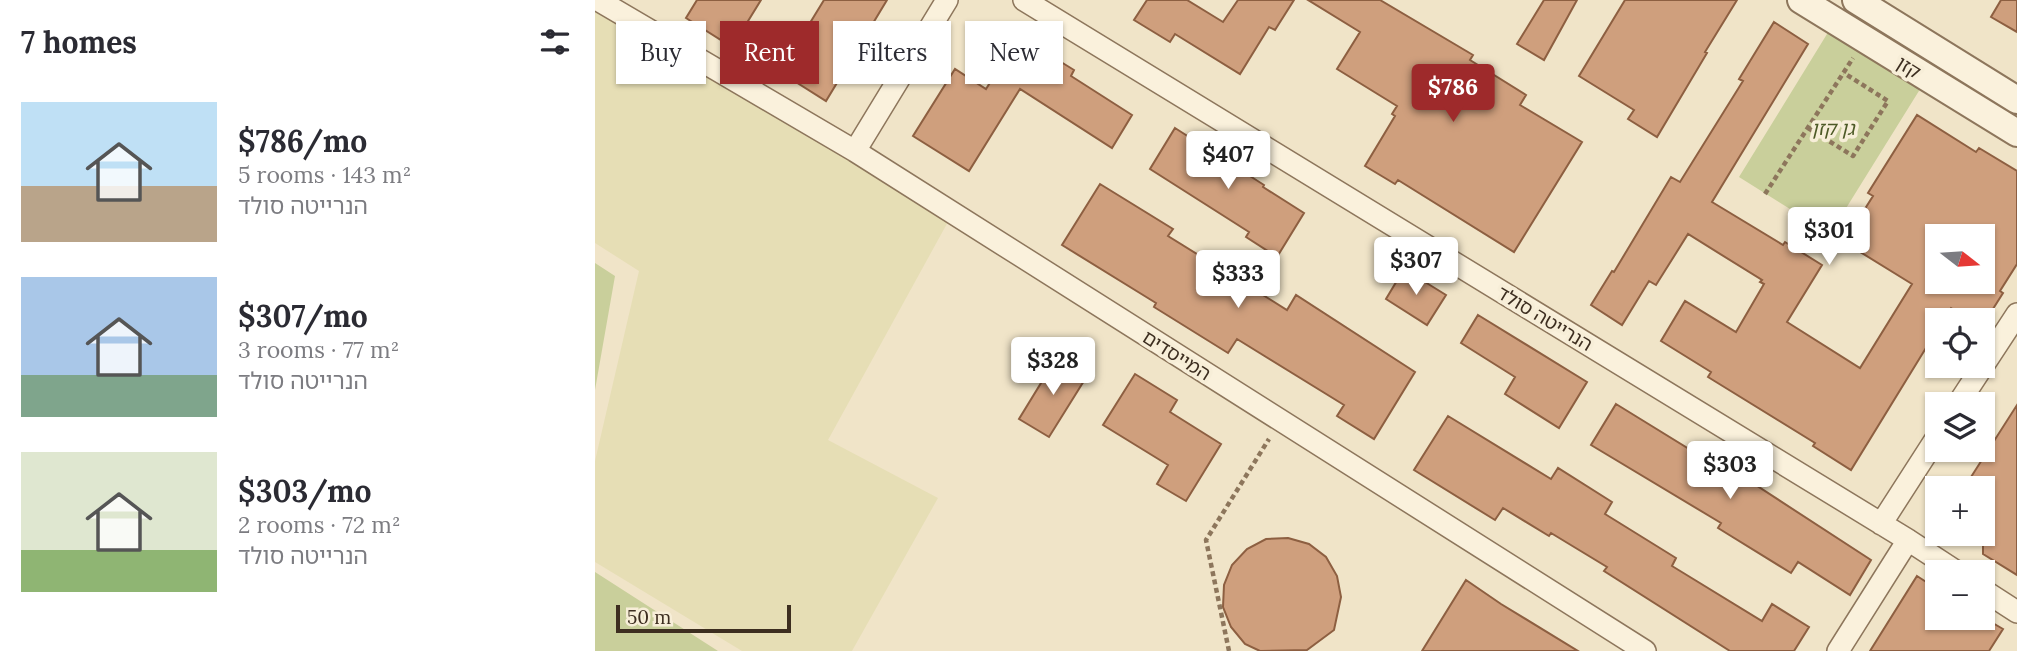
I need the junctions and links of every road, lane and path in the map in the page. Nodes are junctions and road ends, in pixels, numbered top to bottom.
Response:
1 (597, 0) edge
2 (947, 0) edge
3 (1024, 0) edge
4 (1801, 0) edge
5 (1856, 0) edge
6 (1865, 40) junction
7 (1843, 73) junction
8 (2017, 100) edge
9 (1808, 128) junction
10 (2017, 133) edge
11 (855, 151) junction
12 (1765, 194) dead end
13 (2017, 314) edge
14 (1966, 392) edge
15 (1280, 420) junction
16 (1925, 456) edge
17 (1881, 524) junction
18 (1908, 540) junction
19 (1939, 560) edge
20 (1995, 598) edge
21 (2017, 612) edge
22 (1229, 651) edge
23 (1645, 651) edge
24 (1838, 651) edge

1 - 11 street, המייסדים
2 - 11 street
3 - 17 street, הנרייטה סולד
4 - 6 street, קזן
5 - 8 street, קזן
6 - 7 path
6 - 10 street, קזן
7 - 9 path
7 - 9 path
9 - 12 path
11 - 15 street, המייסדים
13 - 14 street
15 - 22 path
15 - 23 street, המייסדים
16 - 17 street
17 - 18 street, הנרייטה סולד
18 - 19 street, הנרייטה סולד
18 - 24 street
20 - 21 street

